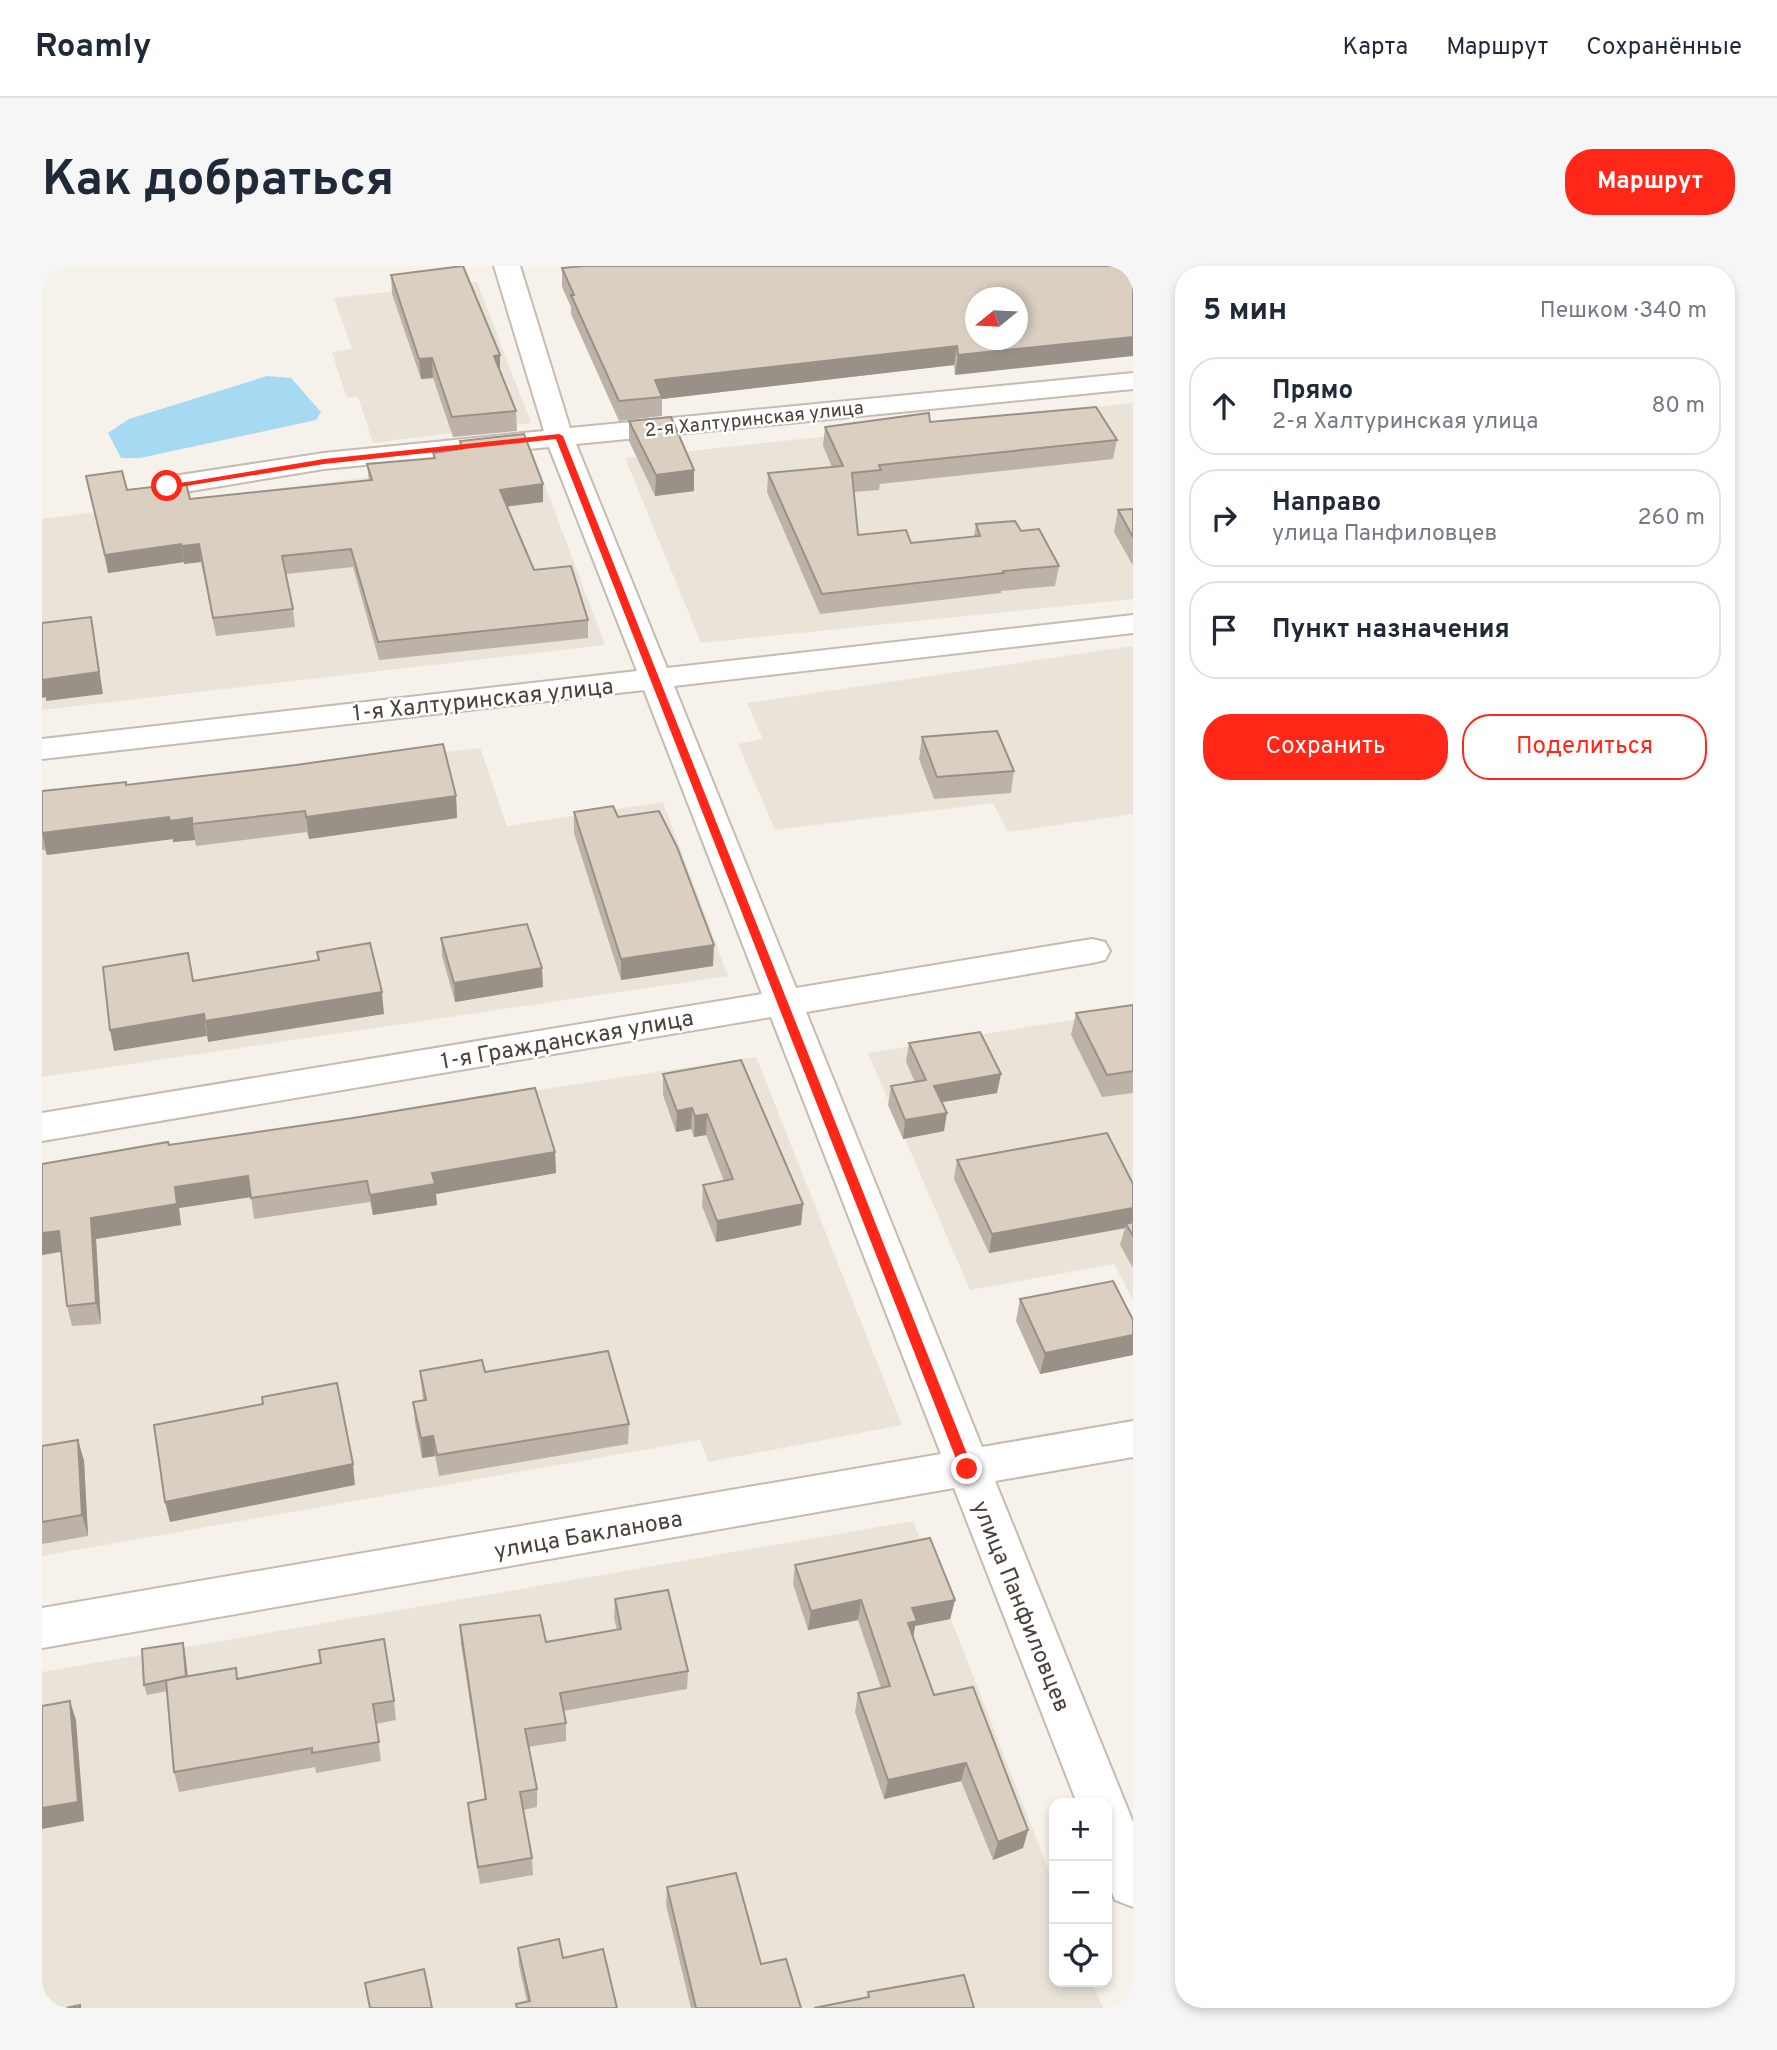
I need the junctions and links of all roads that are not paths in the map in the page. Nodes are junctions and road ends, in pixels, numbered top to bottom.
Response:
1 (507, 269) edge
2 (1133, 381) edge
3 (559, 436) junction
4 (167, 486) edge
5 (1133, 624) edge
6 (657, 680) junction
7 (42, 749) edge
8 (1092, 951) dead end
9 (783, 1002) junction
10 (42, 1127) edge
11 (1133, 1439) edge
12 (967, 1469) junction
13 (42, 1628) edge
14 (1099, 1798) edge
15 (1112, 1830) edge
16 (1133, 1883) edge

1 - 3 street, улица Панфиловцев
2 - 3 street, 2-я Халтуринская улица
3 - 4 street, 2-я Халтуринская улица
3 - 6 street, улица Панфиловцев
5 - 6 street, 1-я Халтуринская улица
6 - 7 street, 1-я Халтуринская улица
6 - 9 street, улица Панфиловцев
8 - 9 street, 1-я Гражданская улица
9 - 10 street, 1-я Гражданская улица
9 - 12 street, улица Панфиловцев
11 - 12 street, улица Бакланова
12 - 13 street, улица Бакланова
12 - 14 street, улица Панфиловцев
15 - 16 street

